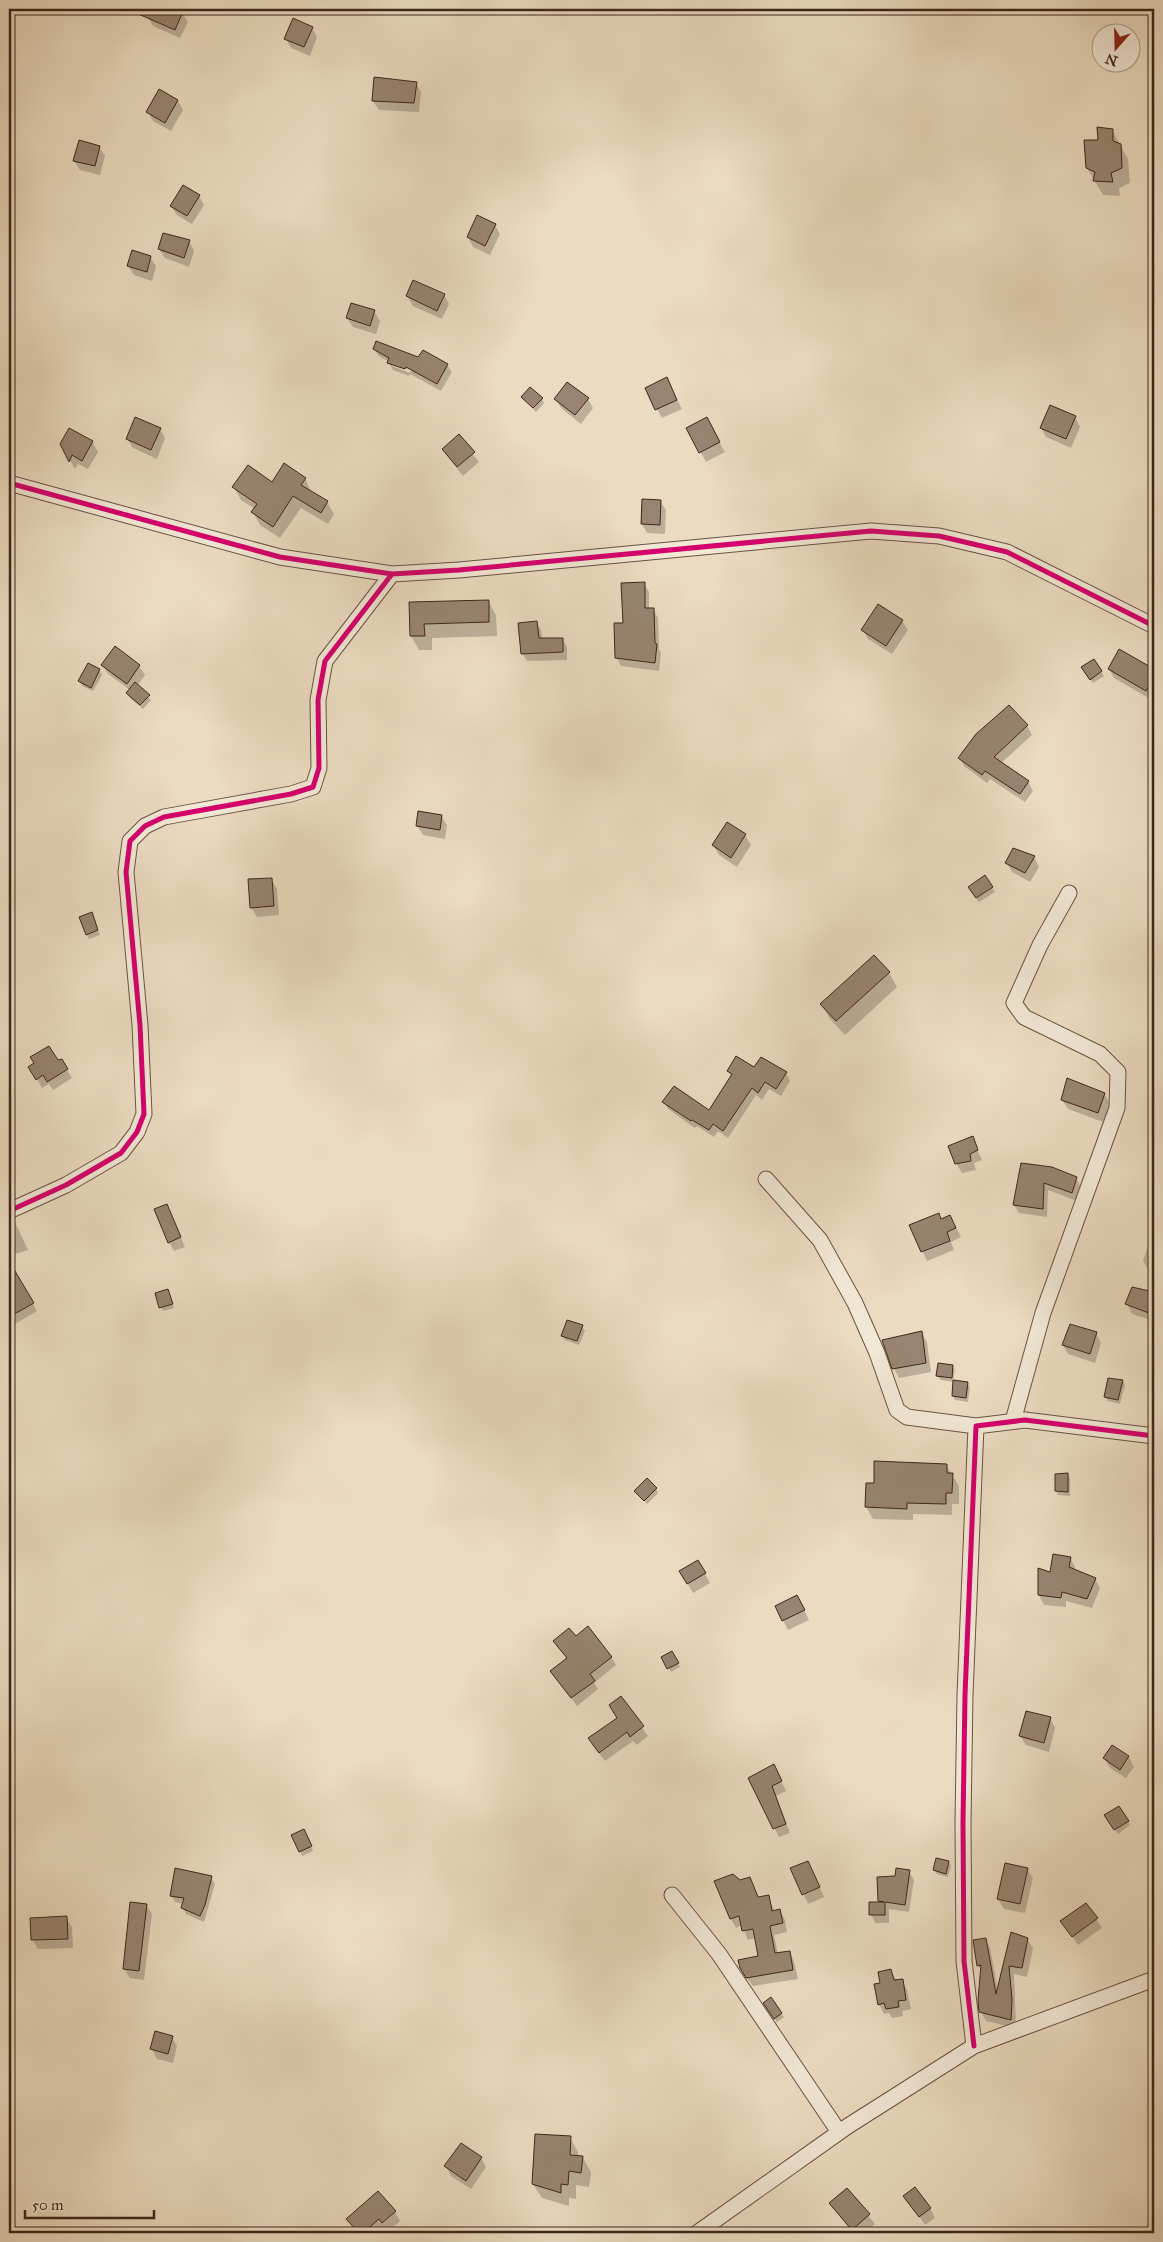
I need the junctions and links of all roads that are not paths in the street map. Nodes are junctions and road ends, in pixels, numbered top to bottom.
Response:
1 (9, 483) edge
2 (392, 574) junction
3 (1154, 626) edge
4 (1069, 893) dead end
5 (766, 1179) dead end
6 (9, 1211) edge
7 (1013, 1421) junction
8 (976, 1426) junction
9 (1154, 1436) edge
10 (672, 1895) dead end
11 (1154, 1979) edge
12 (974, 2046) junction
13 (839, 2132) junction
14 (698, 2233) edge

1 - 2 street
2 - 3 street
2 - 6 street
4 - 7 street
5 - 8 street
7 - 8 street
7 - 9 street
8 - 12 street
10 - 13 street
11 - 12 street
12 - 13 street
13 - 14 street

